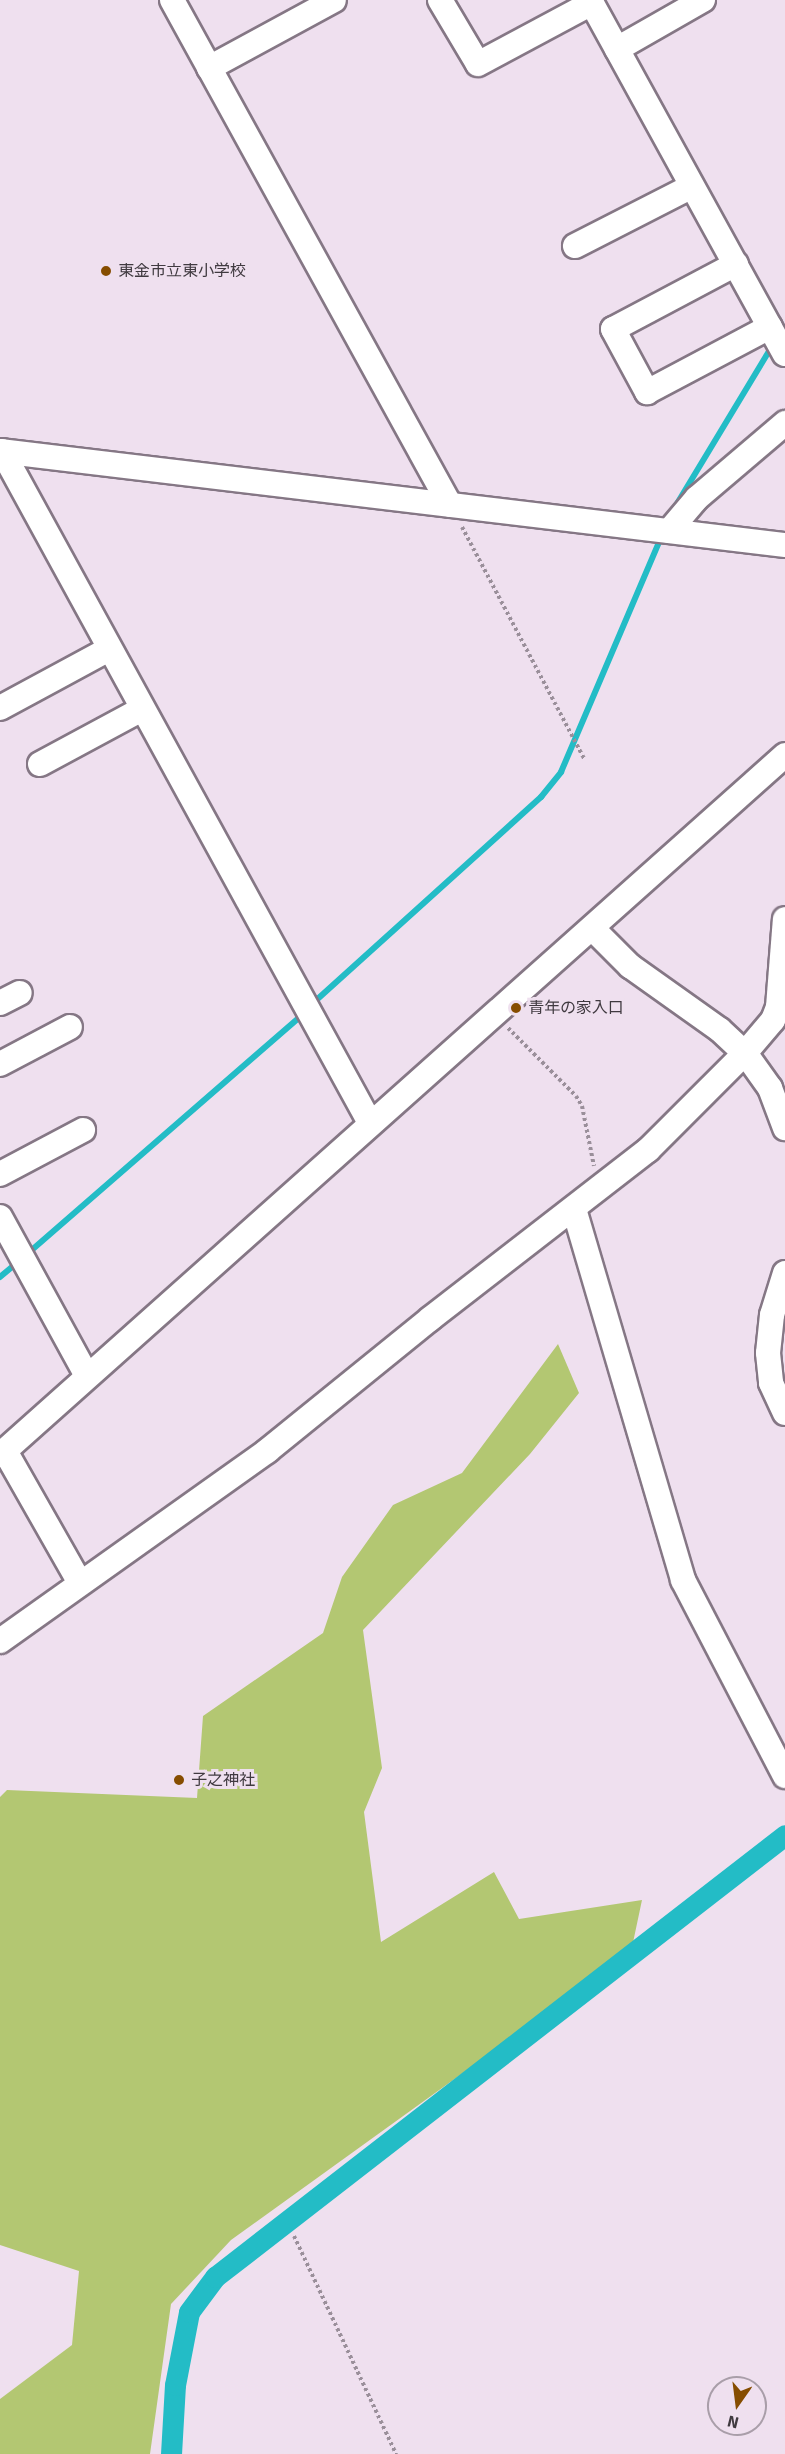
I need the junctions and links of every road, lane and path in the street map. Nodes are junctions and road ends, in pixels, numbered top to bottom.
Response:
1 (172, 0) edge
2 (334, 0) edge
3 (440, 0) edge
4 (703, 0) edge
5 (591, 1) edge
6 (617, 48) junction
7 (210, 68) junction
8 (692, 186) junction
9 (575, 246) dead end
10 (735, 264) junction
11 (770, 327) junction
12 (785, 354) edge
13 (785, 423) edge
14 (1, 451) edge
15 (450, 505) junction
16 (669, 531) junction
17 (785, 545) edge
18 (109, 649) junction
19 (0, 708) edge
20 (142, 709) junction
21 (785, 755) edge
22 (585, 760) dead end
23 (40, 764) dead end
24 (785, 919) edge
25 (592, 928) junction
26 (495, 1016) junction
27 (70, 1027) dead end
28 (745, 1053) junction
29 (0, 1064) edge
30 (370, 1123) junction
31 (785, 1128) edge
32 (83, 1130) dead end
33 (0, 1174) edge
34 (598, 1191) junction
35 (574, 1209) junction
36 (0, 1217) edge
37 (785, 1273) edge
38 (87, 1376) junction
39 (785, 1413) edge
40 (3, 1453) edge
41 (80, 1583) junction
42 (0, 1641) edge
43 (785, 1776) edge
44 (294, 2235) dead end
45 (396, 2454) edge

1 - 7 street
2 - 7 street
3 - 5 street
4 - 6 street
5 - 6 street
6 - 8 street
7 - 15 street
8 - 9 street
8 - 10 street
10 - 11 street
10 - 11 street
11 - 12 street
13 - 16 street
14 - 15 street
14 - 18 street
15 - 16 street
15 - 22 path
16 - 17 street
18 - 19 street
18 - 20 street
20 - 23 street
20 - 30 street
21 - 25 street
24 - 28 street
25 - 26 street
25 - 28 street
26 - 30 street
26 - 34 path
27 - 29 street
28 - 31 street
28 - 34 street
30 - 38 street
32 - 33 street
34 - 35 street
35 - 41 street
35 - 43 street
36 - 38 street
37 - 39 street
38 - 40 street
40 - 41 street
41 - 42 street
44 - 45 path

